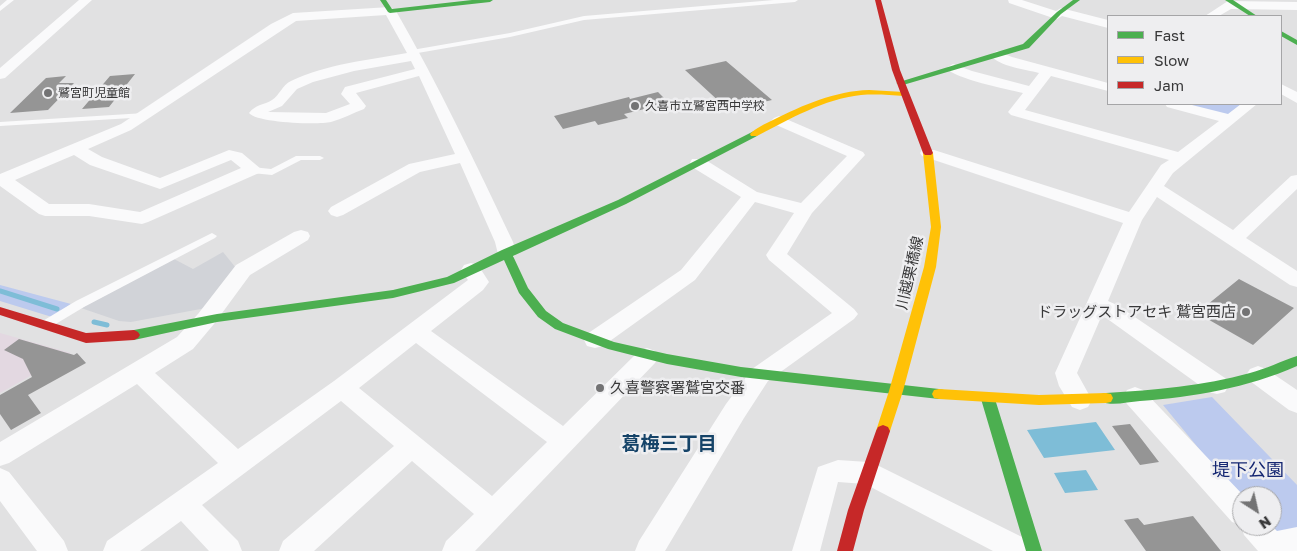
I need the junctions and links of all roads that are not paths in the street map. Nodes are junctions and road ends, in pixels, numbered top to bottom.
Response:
1 (11, 0) edge
2 (86, 0) edge
3 (490, 0) edge
4 (795, 0) edge
5 (878, 0) edge
6 (1012, 0) edge
7 (1077, 0) edge
8 (1233, 3) edge
9 (386, 6) edge
10 (1297, 6) edge
11 (0, 9) edge
12 (1059, 13) junction
13 (1212, 15) edge
14 (1252, 15) edge
15 (1107, 24) edge
16 (1282, 34) edge
17 (1297, 43) edge
18 (413, 54) junction
19 (997, 55) junction
20 (953, 68) junction
21 (1048, 70) junction
22 (423, 71) junction
23 (0, 75) edge
24 (1107, 87) edge
25 (902, 89) junction
26 (1282, 89) edge
27 (1032, 91) junction
28 (1297, 99) edge
29 (1176, 105) edge
30 (1249, 105) edge
31 (145, 115) junction
32 (1229, 119) junction
33 (779, 121) junction
34 (0, 124) edge
35 (76, 149) junction
36 (928, 153) junction
37 (465, 157) junction
38 (320, 158) dead end
39 (1181, 158) junction
40 (698, 162) junction
41 (252, 170) junction
42 (1, 179) edge
43 (1297, 180) edge
44 (1154, 187) junction
45 (751, 196) junction
46 (805, 210) junction
47 (337, 211) dead end
48 (1133, 220) junction
49 (212, 236) dead end
50 (301, 236) dead end
51 (1234, 239) junction
52 (506, 253) junction
53 (471, 270) junction
54 (1297, 280) edge
55 (1098, 305) junction
56 (0, 311) edge
57 (206, 319) junction
58 (45, 325) junction
59 (416, 331) junction
60 (595, 340) junction
61 (647, 357) junction
62 (1297, 362) edge
63 (139, 372) junction
64 (760, 375) junction
65 (1258, 375) junction
66 (1217, 385) junction
67 (342, 388) junction
68 (896, 391) junction
69 (1135, 397) junction
70 (988, 399) junction
71 (1080, 400) junction
72 (1297, 403) edge
73 (565, 441) junction
74 (412, 445) junction
75 (0, 455) edge
76 (237, 464) junction
77 (868, 473) junction
78 (0, 480) edge
79 (1232, 502) edge
80 (183, 504) junction
81 (494, 514) junction
82 (465, 548) edge
83 (54, 551) edge
84 (117, 551) edge
85 (228, 551) edge
86 (293, 551) edge
87 (649, 551) edge
88 (806, 551) edge
89 (844, 551) edge
90 (1027, 551) edge
91 (1034, 551) edge

1 - 11 lane
2 - 23 street
3 - 9 street
4 - 18 lane
5 - 25 street, 川越栗橋線
6 - 12 street
7 - 12 street
8 - 10 street
8 - 13 street
8 - 14 street
9 - 18 street
9 - 31 street
12 - 15 street
12 - 19 street
16 - 17 street
18 - 22 street
18 - 22 street
19 - 20 street
19 - 21 street
20 - 25 street
20 - 27 street
21 - 24 street
21 - 27 street
22 - 37 street
25 - 33 street
25 - 36 street, 川越栗橋線
26 - 28 street
27 - 39 street
29 - 32 street
30 - 32 street
31 - 34 lane
31 - 35 street
32 - 39 street
33 - 40 street
33 - 46 street
35 - 41 street
35 - 42 street
36 - 48 street
36 - 68 street, 川越栗橋線
37 - 47 street
37 - 52 street
38 - 41 lane
39 - 44 street
40 - 45 street
40 - 52 street
41 - 42 street
43 - 51 street
44 - 48 street
44 - 51 street
45 - 46 street
45 - 60 street
46 - 64 street
48 - 55 street
49 - 58 lane
50 - 57 street
51 - 54 street
52 - 53 street
52 - 60 street
53 - 57 street
53 - 59 street
55 - 66 street
55 - 71 street
56 - 58 street
57 - 58 street
57 - 63 street
59 - 67 street
59 - 73 street
60 - 61 street
61 - 64 street
61 - 73 street
62 - 65 street
63 - 75 street
63 - 76 street
64 - 68 street
64 - 87 street
65 - 66 street
65 - 72 street
66 - 69 street
67 - 74 street
67 - 76 street
68 - 70 street
68 - 77 street, 川越栗橋線
69 - 71 street
69 - 79 street
70 - 71 street
70 - 91 street
73 - 81 street
74 - 81 street
74 - 86 street
76 - 80 street
77 - 88 street
77 - 89 street, 川越栗橋線
77 - 90 street
78 - 83 street
80 - 84 street
80 - 85 street
81 - 82 street

